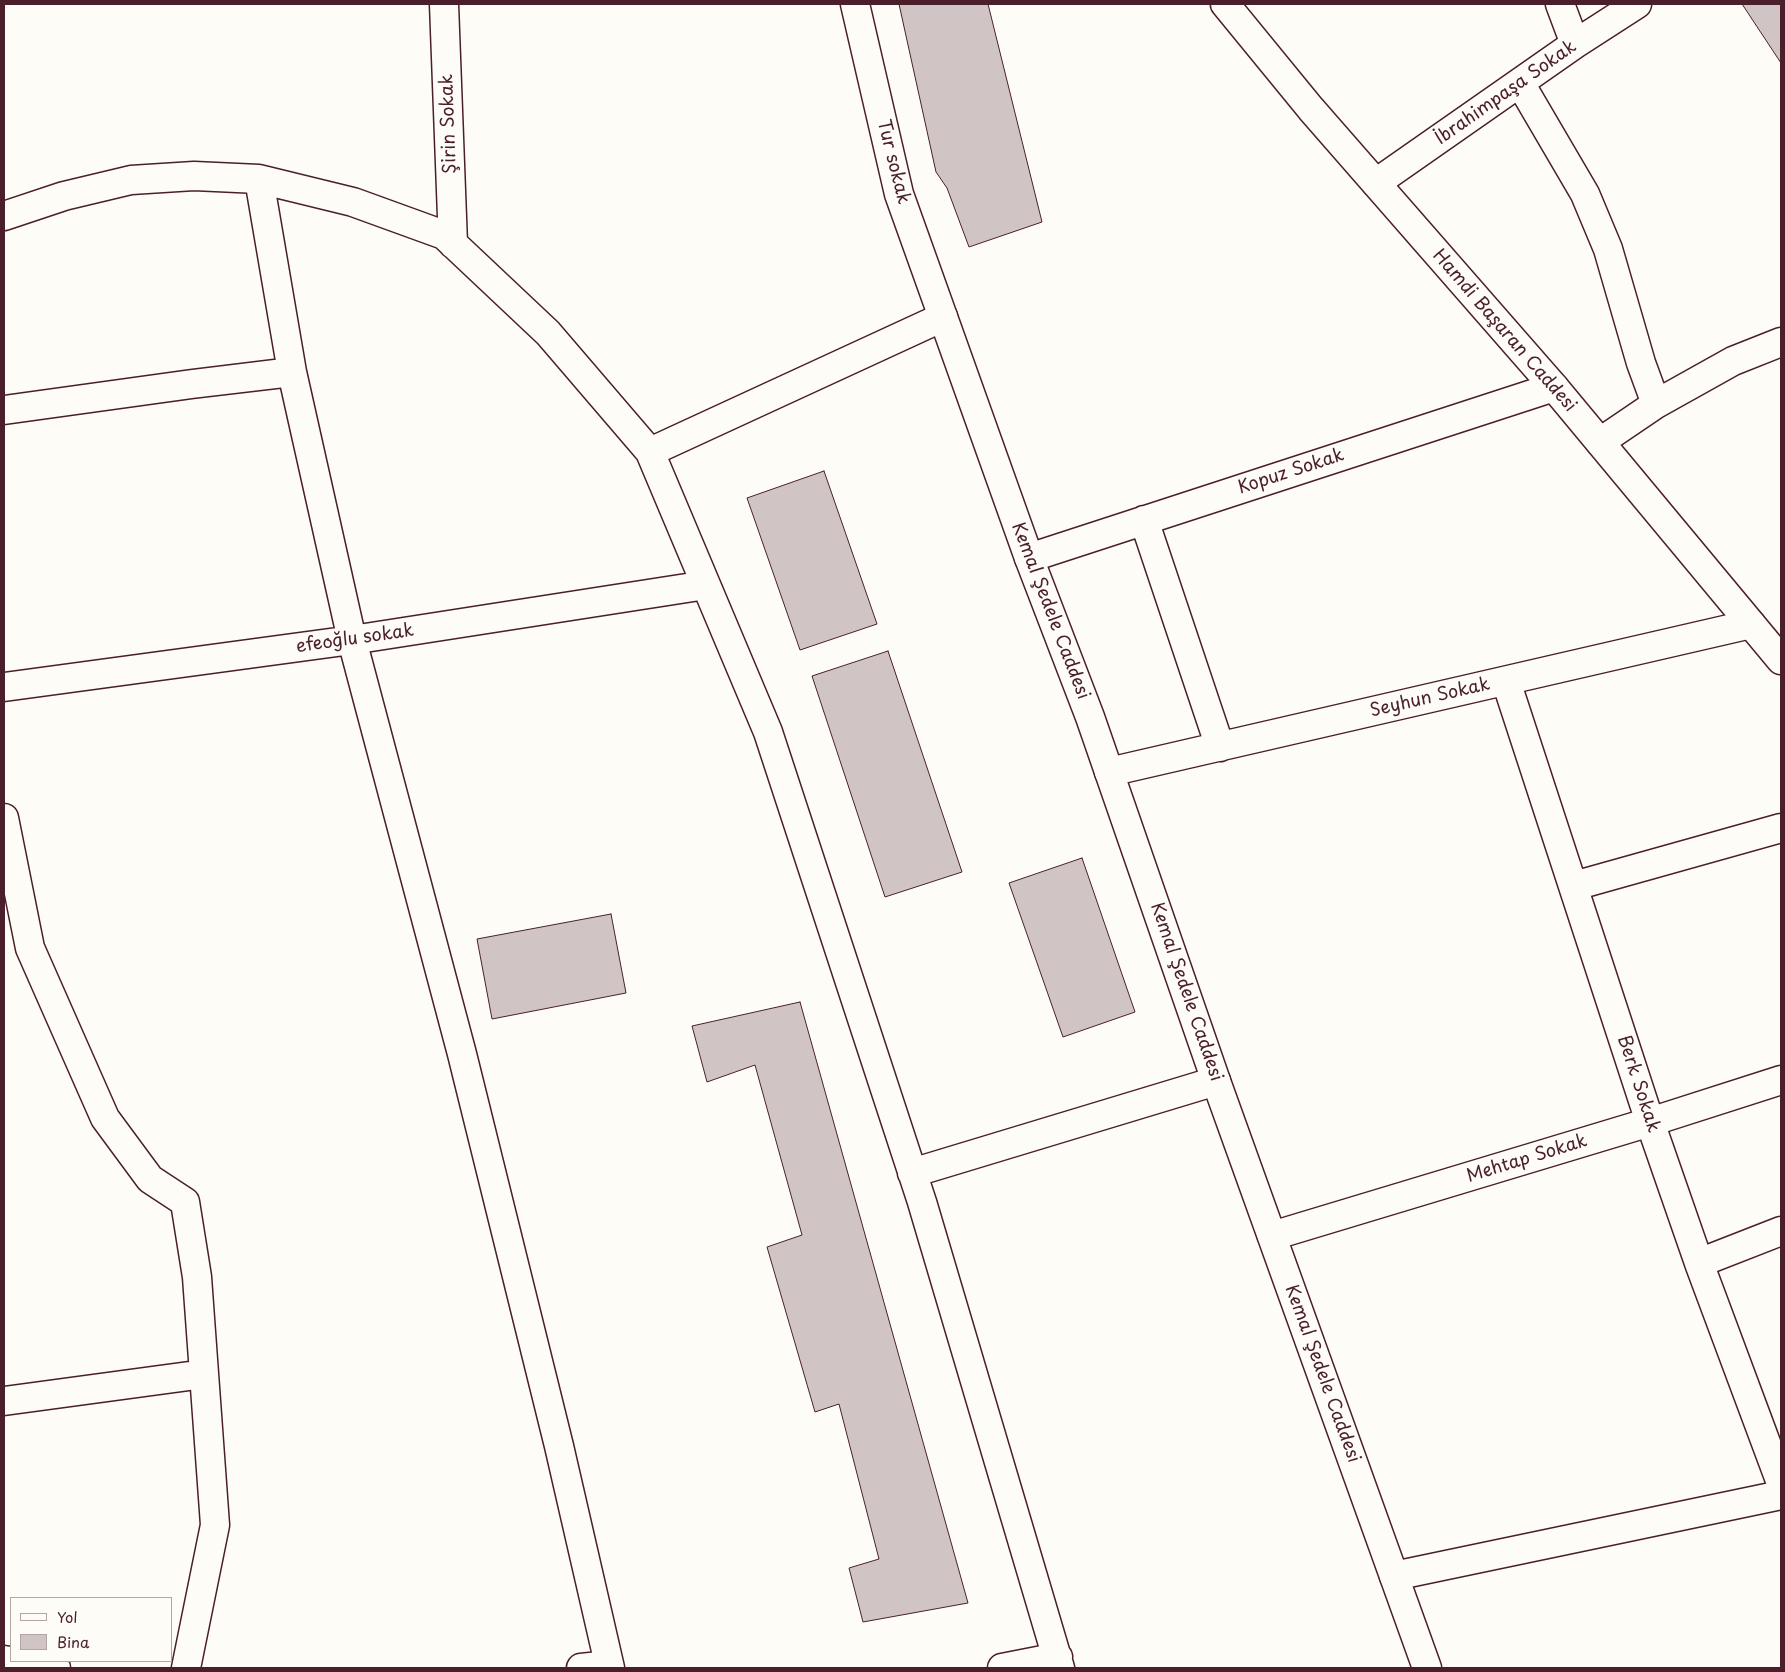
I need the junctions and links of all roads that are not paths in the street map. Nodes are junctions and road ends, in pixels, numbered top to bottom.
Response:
1 (444, 4) edge
2 (855, 4) edge
3 (1225, 4) edge
4 (1560, 4) edge
5 (1637, 4) edge
6 (1575, 44) junction
7 (1520, 83) junction
8 (259, 179) junction
9 (1376, 183) junction
10 (4, 216) edge
11 (453, 244) junction
12 (943, 317) junction
13 (1781, 342) edge
14 (292, 372) junction
15 (1554, 387) junction
16 (1656, 404) junction
17 (4, 410) edge
18 (1600, 442) junction
19 (650, 452) junction
20 (1144, 520) junction
21 (1029, 558) junction
22 (706, 585) junction
23 (1750, 624) junction
24 (352, 640) junction
25 (1781, 660) edge
26 (1506, 681) junction
27 (4, 687) edge
28 (1220, 746) junction
29 (1109, 772) junction
30 (4, 818) edge
31 (1781, 828) edge
32 (1574, 886) junction
33 (1781, 1080) edge
34 (1216, 1081) junction
35 (1650, 1122) junction
36 (912, 1173) junction
37 (1781, 1231) edge
38 (1272, 1236) junction
39 (1699, 1263) junction
40 (204, 1374) junction
41 (4, 1400) edge
42 (1781, 1483) edge
43 (1781, 1495) edge
44 (1394, 1576) junction
45 (17, 1662) edge
46 (1059, 1663) edge
47 (609, 1666) edge
48 (56, 1668) edge
49 (186, 1668) edge
50 (581, 1668) edge
51 (1002, 1668) edge
52 (1427, 1668) edge

1 - 11 street, Şirin Sokak
2 - 12 street, Tur sokak
3 - 9 street, Hamdi Başaran Caddesi
4 - 6 street
5 - 6 street, İbrahimpaşa Sokak
6 - 7 street, İbrahimpaşa Sokak
7 - 9 street, İbrahimpaşa Sokak
7 - 16 street
8 - 10 street
8 - 11 street
8 - 14 street
9 - 15 street, Hamdi Başaran Caddesi
11 - 19 street
12 - 19 street
12 - 21 street, Kemal Şedele Caddesi
13 - 16 street
14 - 17 street
14 - 24 street
15 - 18 street, Hamdi Başaran Caddesi
15 - 20 street, Kopuz Sokak
16 - 18 street
18 - 23 street, Hamdi Başaran Caddesi
19 - 22 street
20 - 21 street, Kopuz Sokak
20 - 28 street
21 - 29 street, Kemal Şedele Caddesi
22 - 24 street, efeoğlu sokak
22 - 36 street
23 - 25 street, Hamdi Başaran Caddesi
23 - 26 street, Seyhun Sokak
24 - 27 street, efeoğlu sokak
24 - 47 street
26 - 28 street, Seyhun Sokak
26 - 32 street, Berk Sokak
28 - 29 street, Seyhun Sokak
29 - 34 street, Kemal Şedele Caddesi
30 - 40 street
31 - 32 street
32 - 35 street, Berk Sokak
33 - 35 street, Mehtap Sokak
34 - 36 street
34 - 38 street, Kemal Şedele Caddesi
35 - 38 street, Mehtap Sokak
35 - 39 street, Berk Sokak
36 - 46 street
37 - 39 street
38 - 44 street, Kemal Şedele Caddesi
39 - 42 street, Berk Sokak
40 - 41 street
40 - 49 street
43 - 44 street
44 - 52 street, Kemal Şedele Caddesi
45 - 48 street
46 - 51 street
47 - 50 street

